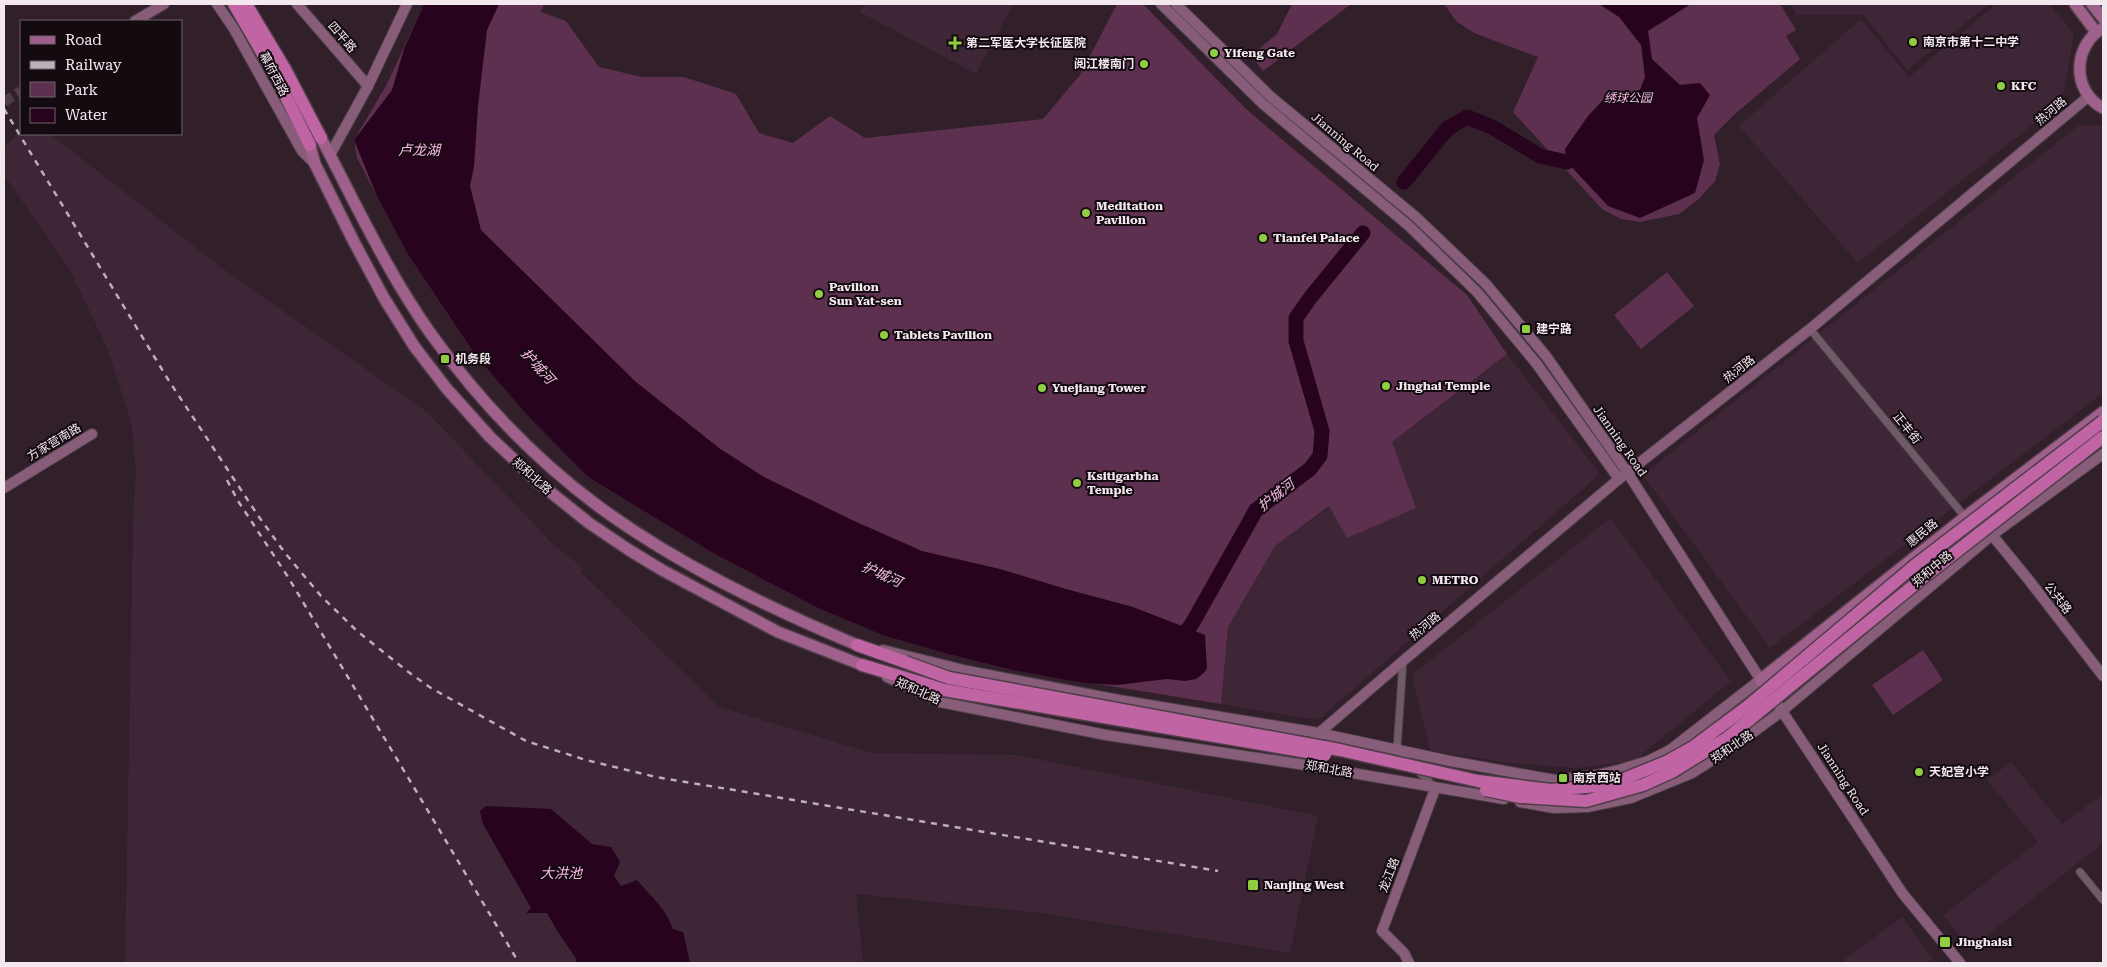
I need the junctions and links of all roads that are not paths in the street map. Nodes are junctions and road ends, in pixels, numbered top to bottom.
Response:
1 (164, 4) edge
2 (217, 4) edge
3 (234, 4) edge
4 (246, 4) edge
5 (297, 4) edge
6 (406, 4) edge
7 (1161, 4) edge
8 (1176, 4) edge
9 (2075, 4) edge
10 (2092, 4) edge
11 (2103, 18) edge
12 (138, 20) edge
13 (2100, 30) edge
14 (368, 86) junction
15 (2089, 96) junction
16 (2103, 108) edge
17 (316, 142) junction
18 (330, 155) junction
19 (315, 164) junction
20 (1810, 329) junction
21 (2103, 412) edge
22 (2103, 421) edge
23 (92, 434) dead end
24 (2103, 437) edge
25 (2103, 454) edge
26 (1623, 476) junction
27 (4, 488) edge
28 (1965, 517) junction
29 (1992, 535) junction
30 (857, 645) junction
31 (1403, 661) junction
32 (862, 665) junction
33 (2103, 676) edge
34 (1760, 680) junction
35 (1782, 711) junction
36 (1319, 733) junction
37 (1397, 749) junction
38 (1312, 766) junction
39 (1435, 789) junction
40 (2080, 872) dead end
41 (2103, 900) edge
42 (1409, 963) edge
43 (1960, 963) edge

1 - 12 main road
2 - 19 main road
3 - 17 highway, 幕府西路
4 - 17 highway, 幕府西路
5 - 14 main road, 四平路
6 - 14 main road
7 - 26 main road, Jianning Road
8 - 26 main road, Jianning Road
9 - 13 main road
10 - 11 main road
13 - 15 main road
14 - 18 main road
15 - 16 main road
15 - 20 main road, 热河路
17 - 18 main road, 郑和北路
17 - 19 main road, 郑和北路
18 - 30 main road, 郑和北路
19 - 32 main road, 郑和北路
20 - 26 main road, 热河路
20 - 28 street, 正丰街
21 - 28 main road, 惠民路
22 - 30 highway, 郑和北路, bridge
23 - 27 main road, 方家营南路
24 - 32 highway, 郑和北路, bridge
25 - 29 main road, 郑和中路
26 - 31 main road, 热河路
26 - 34 main road, Jianning Road
28 - 29 street, 正丰街
28 - 34 main road, 惠民路
29 - 33 main road, 公共路
29 - 35 main road, 郑和中路
30 - 36 main road, 郑和北路
31 - 36 main road, 热河路
31 - 37 street
32 - 38 main road, 郑和北路
34 - 35 main road, Jianning Road
34 - 37 main road, 郑和北路
35 - 39 main road, 郑和北路
35 - 43 main road, Jianning Road
36 - 37 main road, 郑和北路
36 - 38 main road
37 - 39 street
38 - 39 main road, 郑和北路
39 - 42 main road, 龙江路
40 - 41 street

